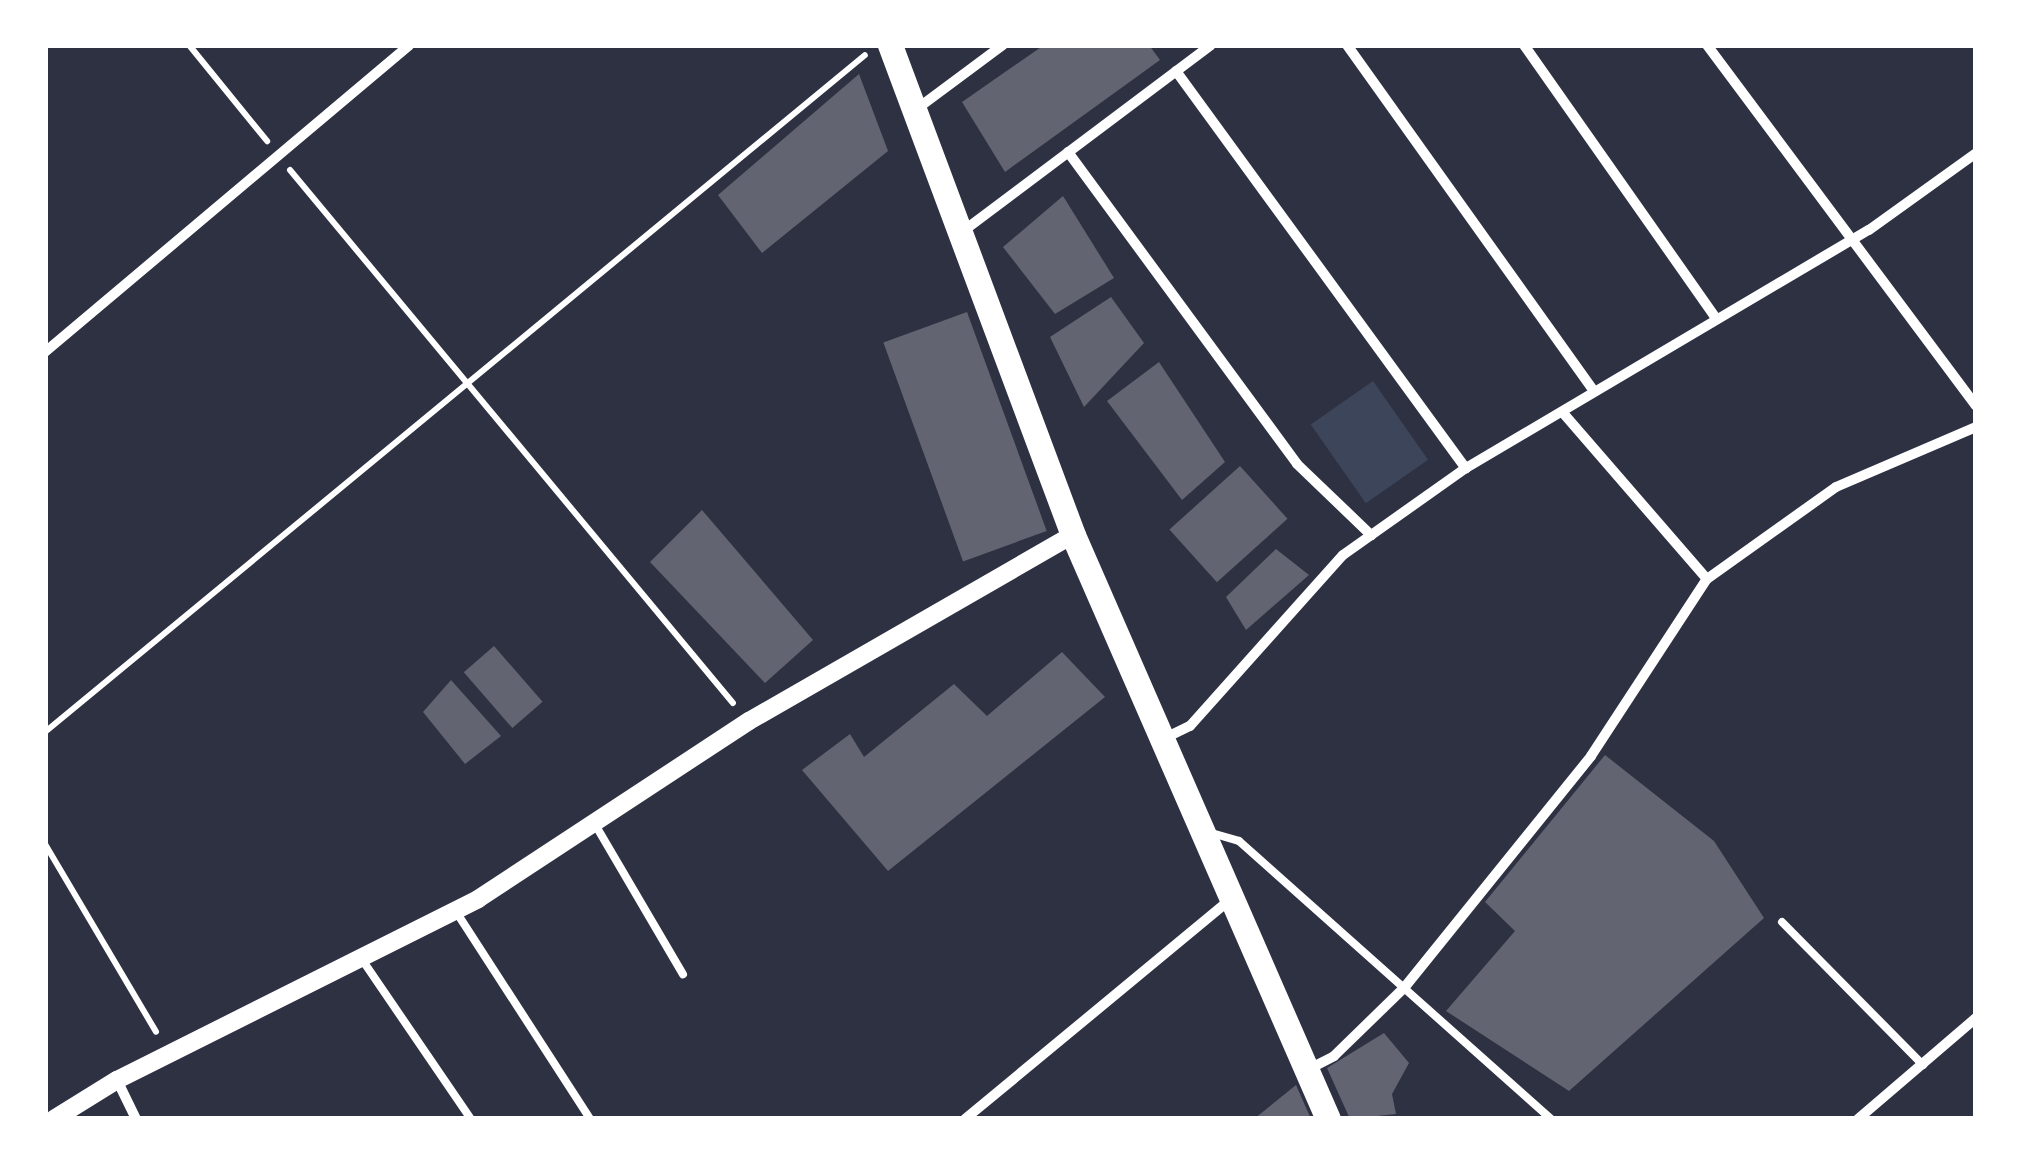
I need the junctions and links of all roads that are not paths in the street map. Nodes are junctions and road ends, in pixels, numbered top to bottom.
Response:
1 (409, 45) edge
2 (890, 45) edge
3 (1004, 45) edge
4 (1211, 45) edge
5 (1347, 45) edge
6 (1524, 45) edge
7 (1707, 45) edge
8 (1176, 70) junction
9 (914, 112) junction
10 (1068, 152) junction
11 (1976, 153) edge
12 (962, 232) junction
13 (1848, 238) junction
14 (1716, 318) junction
15 (45, 352) edge
16 (1594, 390) junction
17 (1976, 406) edge
18 (1564, 414) junction
19 (1976, 427) edge
20 (1466, 468) junction
21 (1073, 535) junction
22 (1371, 535) junction
23 (1707, 579) junction
24 (1162, 739) junction
25 (596, 826) junction
26 (1204, 831) junction
27 (1231, 900) junction
28 (455, 910) junction
29 (1782, 922) dead end
30 (361, 958) junction
31 (684, 974) dead end
32 (1404, 988) junction
33 (1976, 1018) edge
34 (1924, 1064) junction
35 (1308, 1070) junction
36 (116, 1080) junction
37 (54, 1119) edge
38 (136, 1119) edge
39 (471, 1119) edge
40 (590, 1119) edge
41 (965, 1119) edge
42 (1328, 1119) edge
43 (1551, 1119) edge
44 (1858, 1119) edge

1 - 15 street
2 - 9 main road
3 - 9 street
4 - 8 street
5 - 16 street
6 - 14 street
7 - 13 street
8 - 10 street
8 - 20 street
9 - 12 main road
10 - 12 street
10 - 22 street
11 - 13 street
12 - 21 main road
13 - 14 street
13 - 17 street
14 - 16 street
16 - 18 street
18 - 20 street
18 - 23 street
19 - 23 street
20 - 22 street
21 - 24 main road
21 - 25 street
22 - 24 street
23 - 32 street
24 - 26 main road
25 - 28 street
25 - 31 lane
26 - 27 main road
26 - 32 lane
27 - 35 main road
27 - 41 street
28 - 30 street
28 - 40 lane
29 - 34 lane
30 - 36 street
30 - 39 lane
32 - 35 street
32 - 43 lane
33 - 34 street
34 - 44 street
35 - 42 main road
36 - 37 street
36 - 38 street

